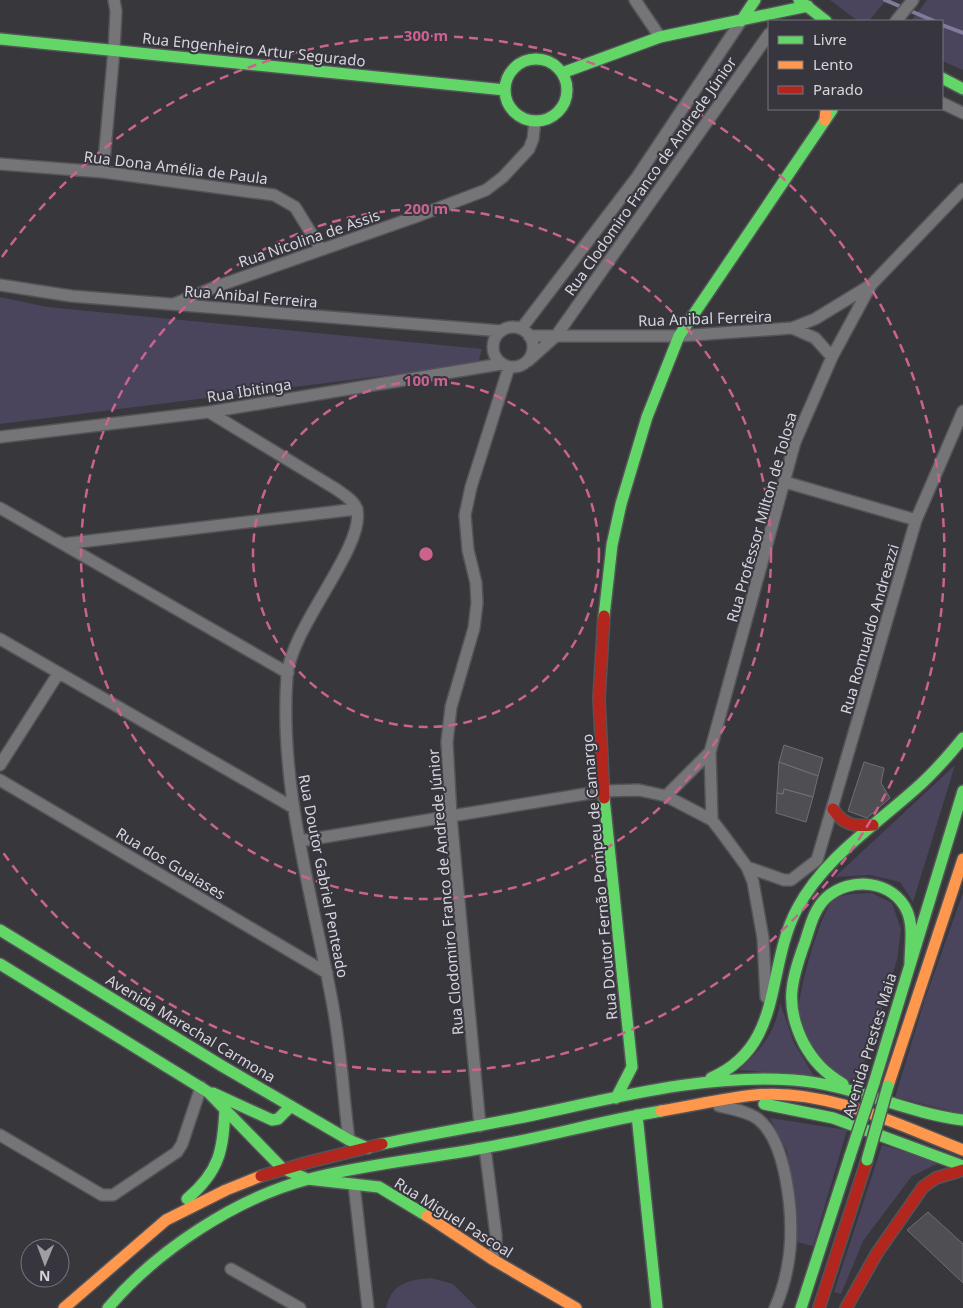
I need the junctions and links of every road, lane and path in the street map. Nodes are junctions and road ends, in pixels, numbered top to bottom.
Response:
1 (114, 0) edge
2 (635, 0) edge
3 (755, 0) edge
4 (913, 0) edge
5 (803, 3) edge
6 (786, 11) junction
7 (779, 20) edge
8 (825, 20) edge
9 (897, 20) edge
10 (741, 21) junction
11 (768, 35) edge
12 (660, 37) junction
13 (0, 39) edge
14 (114, 50) junction
15 (562, 73) junction
16 (943, 79) edge
17 (963, 89) edge
18 (505, 90) junction
19 (943, 103) edge
20 (963, 113) edge
21 (825, 114) edge
22 (535, 121) junction
23 (0, 164) edge
24 (103, 172) junction
25 (963, 190) edge
26 (321, 249) junction
27 (0, 285) edge
28 (870, 285) junction
29 (215, 287) junction
30 (172, 305) junction
31 (219, 308) junction
32 (792, 328) junction
33 (500, 332) junction
34 (525, 333) junction
35 (556, 336) junction
36 (679, 336) junction
37 (832, 358) junction
38 (528, 361) junction
39 (505, 365) junction
40 (963, 411) edge
41 (210, 412) junction
42 (0, 437) edge
43 (785, 482) junction
44 (0, 508) edge
45 (357, 509) junction
46 (916, 520) junction
47 (63, 544) junction
48 (0, 639) edge
49 (288, 673) junction
50 (58, 674) junction
51 (963, 738) edge
52 (710, 752) junction
53 (0, 765) edge
54 (0, 780) edge
55 (603, 790) junction
56 (963, 790) edge
57 (666, 796) junction
58 (294, 808) junction
59 (833, 808) junction
60 (451, 816) junction
61 (712, 820) junction
62 (874, 825) junction
63 (300, 841) junction
64 (963, 859) edge
65 (747, 867) junction
66 (0, 930) edge
67 (0, 964) edge
68 (910, 964) junction
69 (327, 973) junction
70 (767, 1012) junction
71 (187, 1060) junction
72 (699, 1084) junction
73 (204, 1090) junction
74 (858, 1093) junction
75 (616, 1098) junction
76 (733, 1099) junction
77 (707, 1104) junction
78 (291, 1106) junction
79 (225, 1109) junction
80 (636, 1115) junction
81 (963, 1120) edge
82 (480, 1126) junction
83 (0, 1134) edge
84 (349, 1140) junction
85 (368, 1148) junction
86 (485, 1148) junction
87 (963, 1150) edge
88 (282, 1168) junction
89 (963, 1168) edge
90 (307, 1179) junction
91 (354, 1184) junction
92 (156, 1224) junction
93 (819, 1255) junction
94 (492, 1259) junction
95 (231, 1269) dead end
96 (64, 1308) edge
97 (108, 1308) edge
98 (300, 1308) edge
99 (368, 1308) edge
100 (576, 1308) edge
101 (657, 1308) edge
102 (775, 1308) edge
103 (791, 1308) edge
104 (801, 1308) edge
105 (819, 1308) edge
106 (846, 1308) edge

1 - 14 street
2 - 12 street
3 - 10 main road
4 - 9 street
5 - 6 main road
5 - 8 main road
6 - 7 street
6 - 10 main road
10 - 12 main road
10 - 34 street, Rua Clodomiro Franco de Andrede Júnior
11 - 35 street, Rua Clodomiro Franco de Andrede Júnior
12 - 15 main road
13 - 14 main road, Rua Engenheiro Artur Segurado
14 - 18 main road, Rua Engenheiro Artur Segurado
14 - 24 street
15 - 18 main road
15 - 22 main road
16 - 17 main road
18 - 22 main road
19 - 20 street
21 - 36 main road, Rua Doutor Fernão Pompeu de Camargo
22 - 26 street, Rua Nicolina de Assis
23 - 24 street, Rua Dona Amélia de Paula
24 - 26 street, Rua Dona Amélia de Paula
25 - 28 street, Rua Professor Milton de Tolosa
26 - 29 street, Rua Nicolina de Assis
27 - 30 street, Rua Anibal Ferreira
28 - 32 street, Rua Anibal Ferreira
28 - 37 street, Rua Professor Milton de Tolosa
29 - 30 street, Rua Nicolina de Assis
29 - 31 street
30 - 31 street, Rua Anibal Ferreira
31 - 33 street, Rua Anibal Ferreira
32 - 36 street, Rua Anibal Ferreira
32 - 37 street
33 - 34 street, Rua Anibal Ferreira
33 - 39 street
34 - 35 street, Rua Anibal Ferreira
34 - 38 street
35 - 36 street, Rua Anibal Ferreira
35 - 38 street, Rua Clodomiro Franco de Andrede Júnior
36 - 55 main road, Rua Doutor Fernão Pompeu de Camargo
37 - 43 street, Rua Professor Milton de Tolosa
38 - 39 street
39 - 41 street, Rua Ibitinga
39 - 60 street, Rua Clodomiro Franco de Andrede Júnior
40 - 46 street, Rua Romualdo Andreazzi
41 - 42 street, Rua Ibitinga
41 - 45 street
43 - 46 street
43 - 52 street, Rua Professor Milton de Tolosa
44 - 47 street
45 - 47 street
45 - 49 street, Rua Doutor Gabriel Penteado
46 - 59 street, Rua Romualdo Andreazzi
47 - 49 street
48 - 50 street
49 - 58 street, Rua Doutor Gabriel Penteado
50 - 53 street
50 - 58 street
51 - 62 main road
52 - 57 street, Rua Professor Milton de Tolosa
52 - 61 street, Rua Professor Milton de Tolosa
54 - 69 street, Rua dos Guaiases
55 - 57 street
55 - 60 street
55 - 75 main road, Rua Doutor Fernão Pompeu de Camargo
56 - 68 main road, Avenida Prestes Maia
57 - 61 street
58 - 63 street, Rua Doutor Gabriel Penteado
59 - 62 main road
59 - 65 street, Rua Romualdo Andreazzi
60 - 63 street
60 - 82 street, Rua Clodomiro Franco de Andrede Júnior
61 - 65 street
62 - 70 main road
63 - 69 street, Rua Doutor Gabriel Penteado
64 - 105 main road, Avenida Prestes Maia, bridge
65 - 70 street
66 - 71 main road, Avenida Marechal Carmona
67 - 71 main road, Avenida Marechal Carmona
68 - 74 main road
68 - 93 main road, Avenida Prestes Maia, bridge
69 - 84 street, Rua Doutor Gabriel Penteado
70 - 72 main road
71 - 73 main road, Avenida Marechal Carmona
71 - 78 main road, Avenida Marechal Carmona
72 - 74 main road
72 - 75 main road
73 - 78 main road
73 - 79 main road, Avenida Marechal Carmona
73 - 83 street
74 - 81 main road
75 - 82 main road
76 - 77 main road
76 - 87 main road
76 - 89 main road
77 - 80 main road
77 - 102 street
78 - 84 main road, Avenida Marechal Carmona
79 - 88 main road, Avenida Marechal Carmona
79 - 92 main road
80 - 86 main road
80 - 101 main road
82 - 85 main road
84 - 85 main road, Avenida Marechal Carmona
85 - 88 main road
86 - 90 main road
86 - 94 street
88 - 90 main road, Avenida Marechal Carmona
88 - 92 main road
89 - 106 main road
90 - 91 main road, Rua Miguel Pascoal
90 - 97 main road
91 - 94 main road, Rua Miguel Pascoal
91 - 99 street
92 - 96 main road
93 - 103 main road
93 - 104 main road, Avenida Prestes Maia
94 - 100 main road, Rua Miguel Pascoal
95 - 98 street

